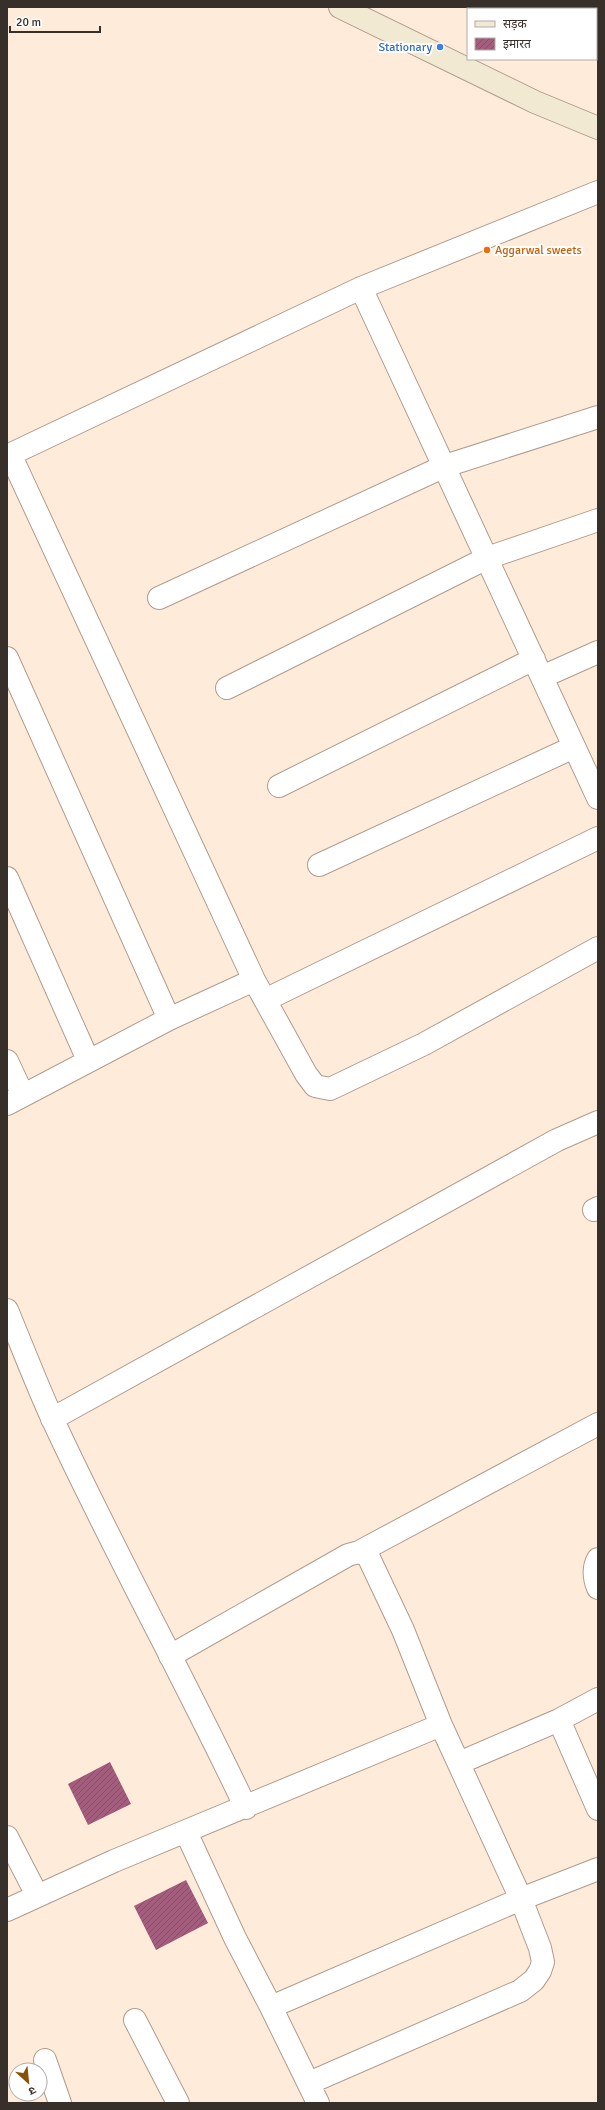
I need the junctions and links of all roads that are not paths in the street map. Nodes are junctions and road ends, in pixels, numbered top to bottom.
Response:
1 (340, 7) edge
2 (598, 128) edge
3 (598, 192) edge
4 (362, 288) junction
5 (598, 417) edge
6 (9, 455) edge
7 (445, 466) junction
8 (598, 520) edge
9 (487, 558) junction
10 (159, 598) dead end
11 (598, 652) edge
12 (7, 658) edge
13 (538, 668) junction
14 (226, 688) dead end
15 (574, 747) junction
16 (279, 786) dead end
17 (598, 798) edge
18 (598, 838) edge
19 (319, 865) dead end
20 (7, 878) edge
21 (598, 948) edge
22 (254, 980) junction
23 (265, 1000) junction
24 (169, 1019) junction
25 (88, 1060) junction
26 (7, 1061) edge
27 (15, 1099) edge
28 (598, 1122) edge
29 (7, 1310) edge
30 (52, 1419) junction
31 (598, 1424) edge
32 (359, 1552) junction
33 (598, 1559) edge
34 (598, 1588) edge
35 (170, 1656) junction
36 (598, 1699) edge
37 (559, 1720) junction
38 (441, 1725) junction
39 (459, 1763) junction
40 (246, 1808) junction
41 (598, 1809) edge
42 (186, 1832) junction
43 (7, 1837) edge
44 (598, 1869) edge
45 (37, 1896) junction
46 (521, 1899) junction
47 (7, 1910) edge
48 (271, 2007) junction
49 (136, 2020) dead end
50 (45, 2060) dead end
51 (309, 2083) junction
52 (60, 2103) edge
53 (178, 2103) edge
54 (318, 2103) edge

1 - 2 street
3 - 4 street
4 - 6 street
4 - 7 street
5 - 7 street
6 - 22 street
7 - 9 street
7 - 10 street
8 - 9 street
9 - 13 street
9 - 14 street
11 - 13 street
12 - 24 street
13 - 15 street
13 - 16 street
15 - 17 street
15 - 19 street
18 - 23 street
20 - 25 street
21 - 23 street
22 - 23 street
22 - 24 street
24 - 25 street
25 - 27 street
26 - 27 street
28 - 30 street
29 - 30 street
30 - 35 street
31 - 32 street
32 - 35 street
32 - 38 street
33 - 34 street
35 - 40 street
36 - 37 street
37 - 39 street
37 - 41 street
38 - 39 street
38 - 40 street
39 - 46 street
40 - 42 street
42 - 45 street
42 - 48 street
43 - 45 street
44 - 46 street
45 - 47 street
46 - 48 street
46 - 51 street
48 - 51 street
49 - 53 street
50 - 52 street
51 - 54 street

